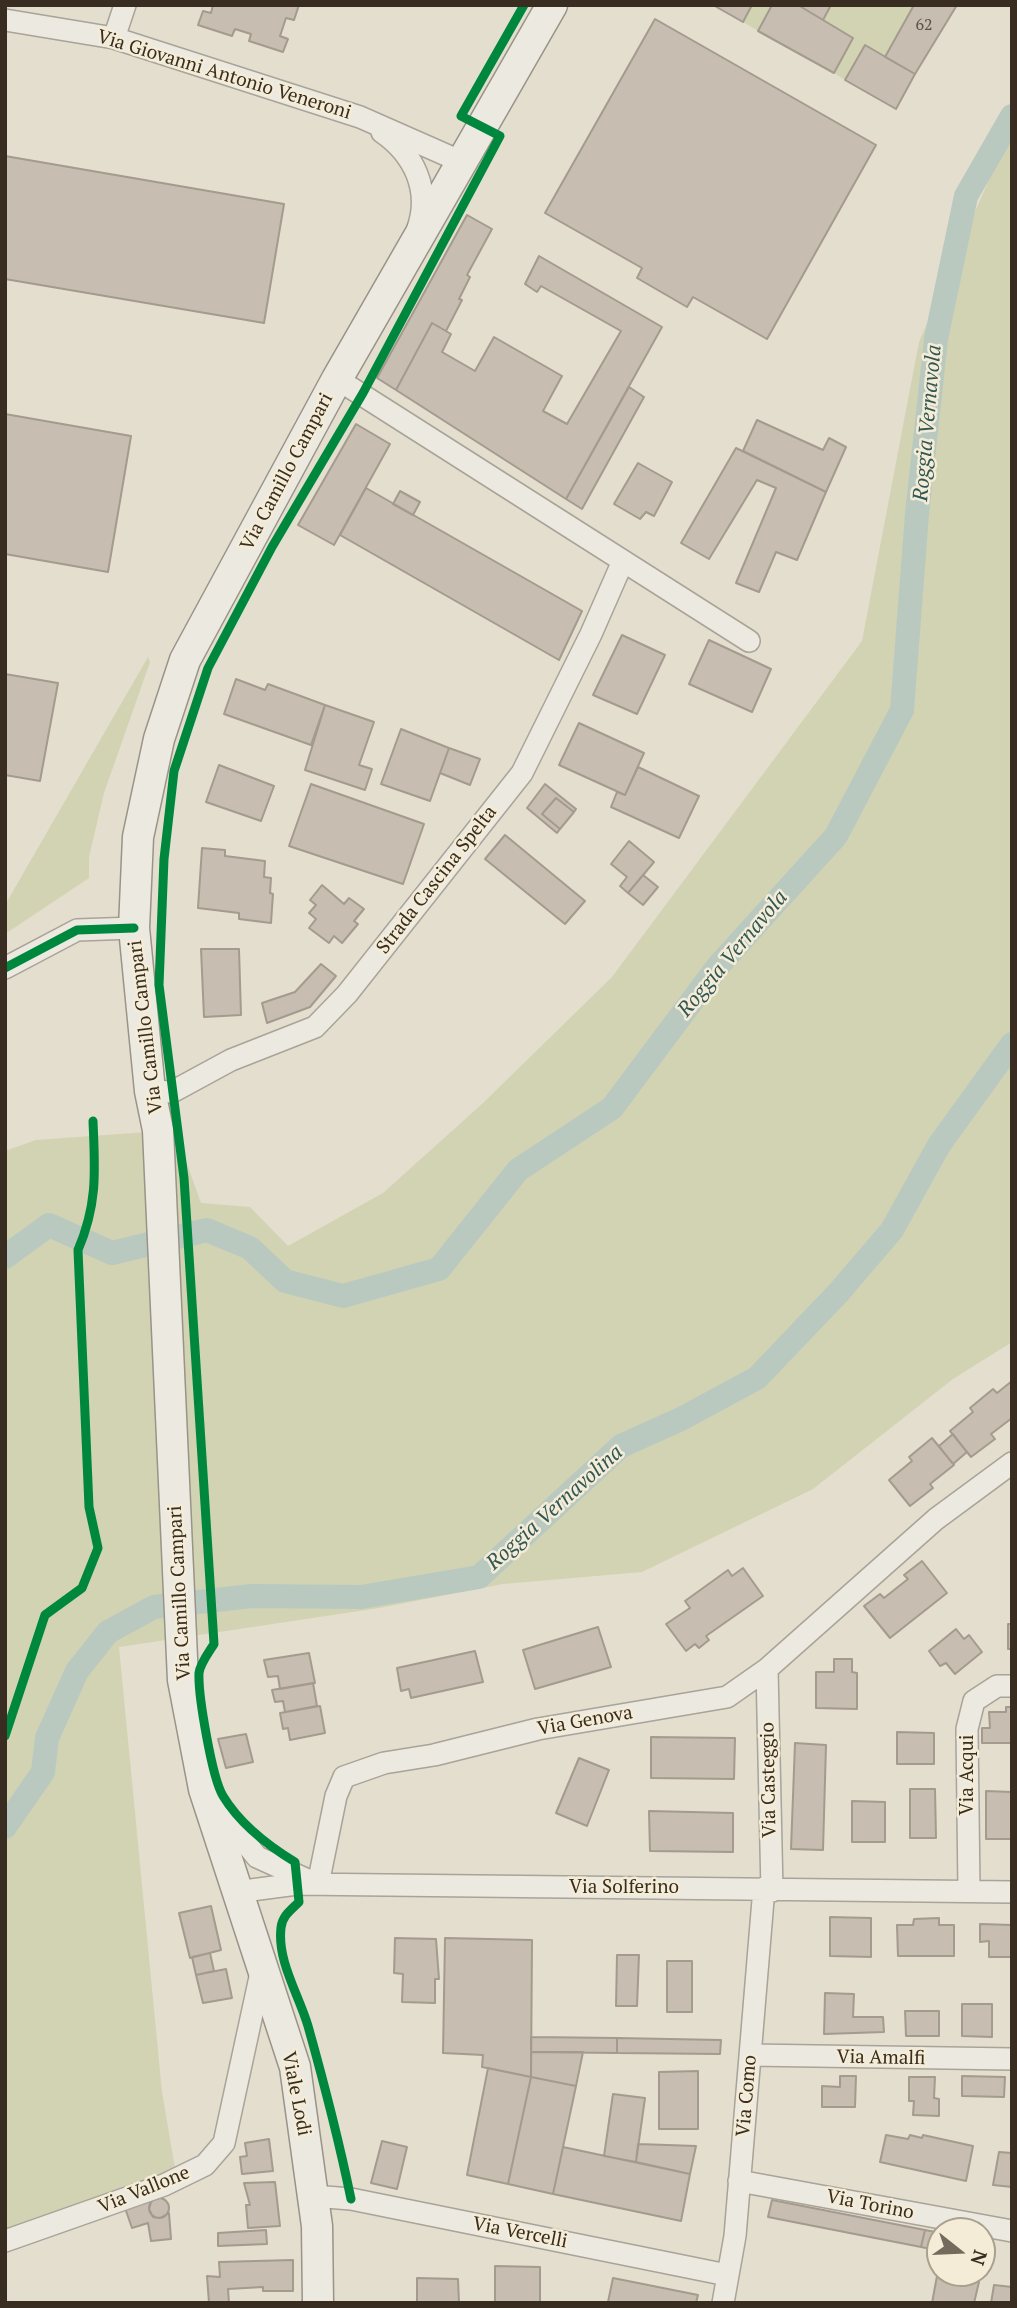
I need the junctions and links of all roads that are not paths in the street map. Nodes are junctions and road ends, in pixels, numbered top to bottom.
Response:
1 (125, 5) edge
2 (552, 5) edge
3 (5, 20) edge
4 (114, 38) junction
5 (360, 117) junction
6 (462, 162) junction
7 (412, 246) junction
8 (337, 379) junction
9 (623, 561) junction
10 (749, 641) dead end
11 (134, 928) junction
12 (5, 968) edge
13 (150, 1091) junction
14 (1012, 1463) edge
15 (767, 1669) junction
16 (1012, 1686) edge
17 (204, 1789) junction
18 (318, 1884) junction
19 (768, 1889) junction
20 (969, 1891) junction
21 (236, 1892) junction
22 (1012, 1892) edge
23 (262, 1968) junction
24 (750, 2055) junction
25 (1012, 2059) edge
26 (739, 2181) junction
27 (313, 2196) junction
28 (1008, 2235) edge
29 (5, 2241) edge
30 (727, 2275) junction
31 (318, 2303) edge
32 (723, 2303) edge

1 - 4 street
2 - 6 street, Via Camillo Campari
3 - 4 street, Via Giovanni Antonio Veneroni
4 - 5 street, Via Giovanni Antonio Veneroni
5 - 6 street, Via Giovanni Antonio Veneroni
5 - 7 street, Via Giovanni Antonio Veneroni
6 - 7 street, Via Camillo Campari
7 - 8 street, Via Camillo Campari
8 - 9 street
8 - 11 street, Via Camillo Campari
9 - 10 street
9 - 13 street, Strada Cascina Spelta
11 - 12 street
11 - 13 street, Via Camillo Campari
13 - 17 street, Via Camillo Campari
14 - 15 street, Via Genova
15 - 18 street, Via Genova
15 - 19 street, Via Casteggio
16 - 20 street, Via Acqui
17 - 18 street
17 - 21 street, Via Camillo Campari
18 - 19 street, Via Solferino
18 - 21 street, Via Solferino
19 - 20 street, Via Solferino
19 - 24 street, Via Como
20 - 22 street, Via Solferino
21 - 23 street, Viale Lodi
23 - 27 street, Viale Lodi
23 - 29 street, Via Vallone
24 - 25 street, Via Amalfi
24 - 26 street, Via Como
26 - 28 street, Via Torino
26 - 30 street, Via Como
27 - 30 street, Via Vercelli
27 - 31 street, Viale Lodi
30 - 32 street, Via Como

